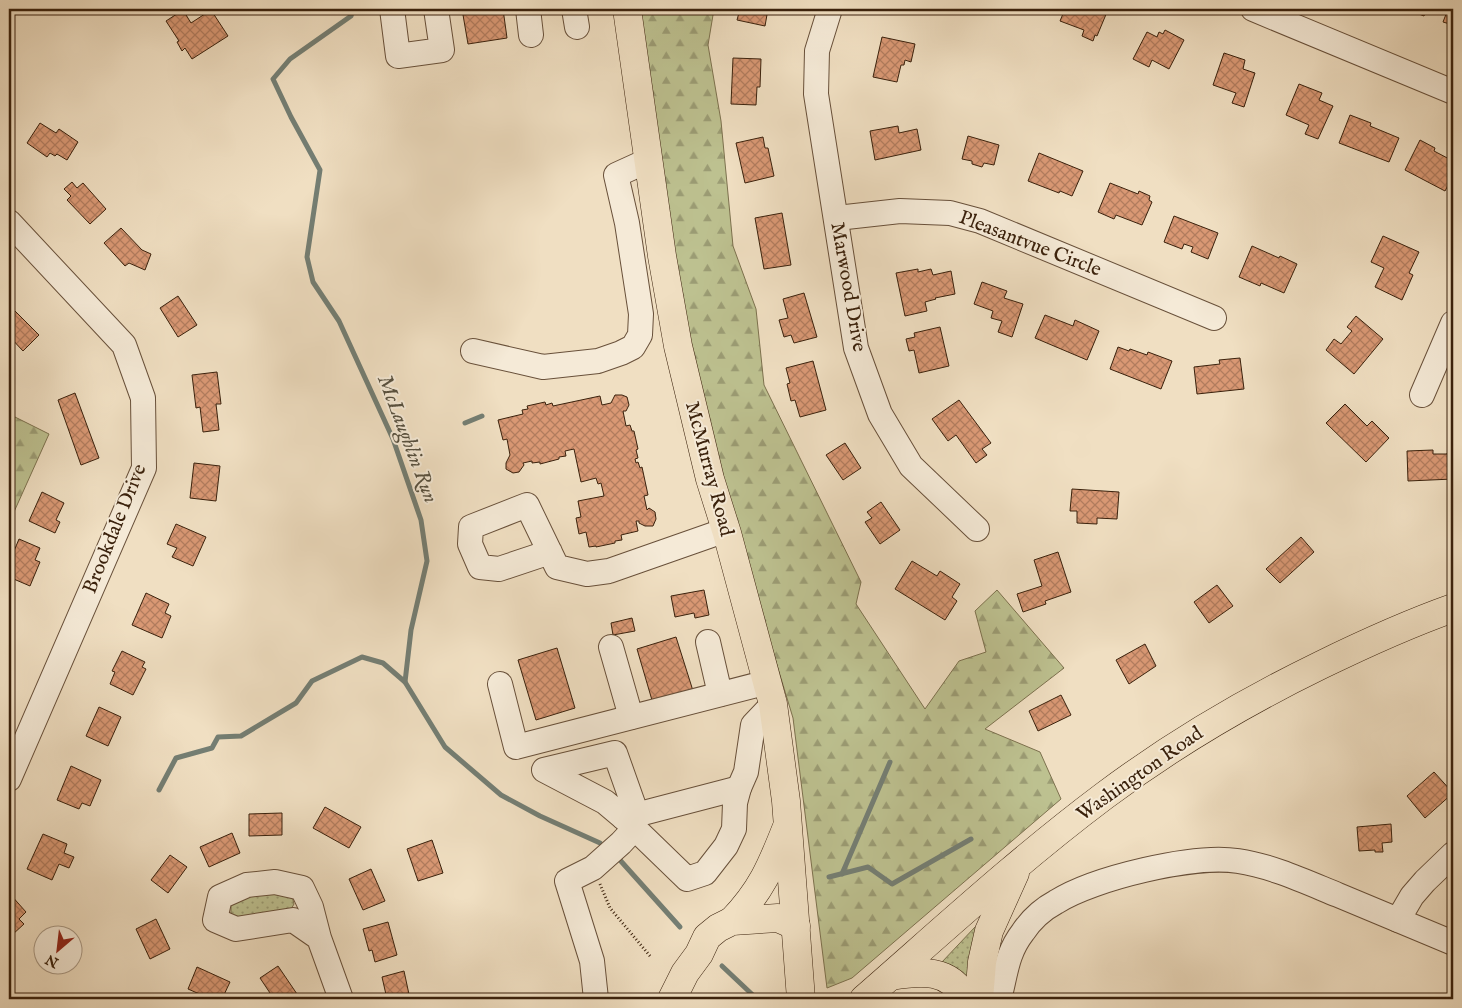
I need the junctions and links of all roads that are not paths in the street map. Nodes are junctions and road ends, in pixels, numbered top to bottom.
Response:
1 (392, 9) edge
2 (436, 9) edge
3 (528, 9) edge
4 (627, 9) edge
5 (830, 9) edge
6 (1253, 9) edge
7 (532, 35) dead end
8 (1453, 92) edge
9 (649, 160) junction
10 (836, 218) junction
11 (9, 222) edge
12 (1214, 318) dead end
13 (1453, 323) edge
14 (473, 351) dead end
15 (1422, 395) dead end
16 (726, 530) junction
17 (977, 530) dead end
18 (550, 552) dead end
19 (1453, 608) edge
20 (708, 642) dead end
21 (611, 647) dead end
22 (500, 684) dead end
23 (771, 693) junction
24 (720, 694) junction
25 (631, 717) junction
26 (9, 780) edge
27 (739, 788) junction
28 (632, 821) junction
29 (788, 823) junction
30 (1453, 854) edge
31 (1019, 865) junction
32 (1398, 920) junction
33 (732, 921) junction
34 (796, 926) junction
35 (319, 938) dead end
36 (1453, 943) edge
37 (699, 954) junction
38 (891, 976) junction
39 (341, 999) edge
40 (596, 999) edge
41 (672, 999) edge
42 (801, 999) edge
43 (864, 999) edge
44 (965, 999) edge
45 (979, 999) edge
46 (999, 999) edge

1 - 2 street
3 - 7 street
4 - 9 main road, McMurray Road
5 - 10 street, Marwood Drive
6 - 8 street
9 - 14 street
9 - 16 main road, McMurray Road
10 - 12 street, Pleasantvue Circle
10 - 17 street, Marwood Drive
11 - 26 street, Brookdale Drive
13 - 15 street
16 - 18 street
16 - 23 main road, McMurray Road
19 - 31 main road, Washington Road
20 - 24 street
21 - 25 street
22 - 25 street
23 - 24 street
23 - 27 street
23 - 29 main road, McMurray Road
24 - 25 street
27 - 28 street
27 - 28 street
28 - 40 street
29 - 33 main road
29 - 34 main road, McMurray Road
30 - 32 street
31 - 38 main road, Washington Road
31 - 45 main road
32 - 36 street
32 - 46 street
33 - 34 main road
33 - 37 main road
34 - 37 main road
34 - 42 main road, McMurray Road
35 - 39 street
37 - 41 main road
38 - 43 main road, Washington Road
38 - 44 main road

